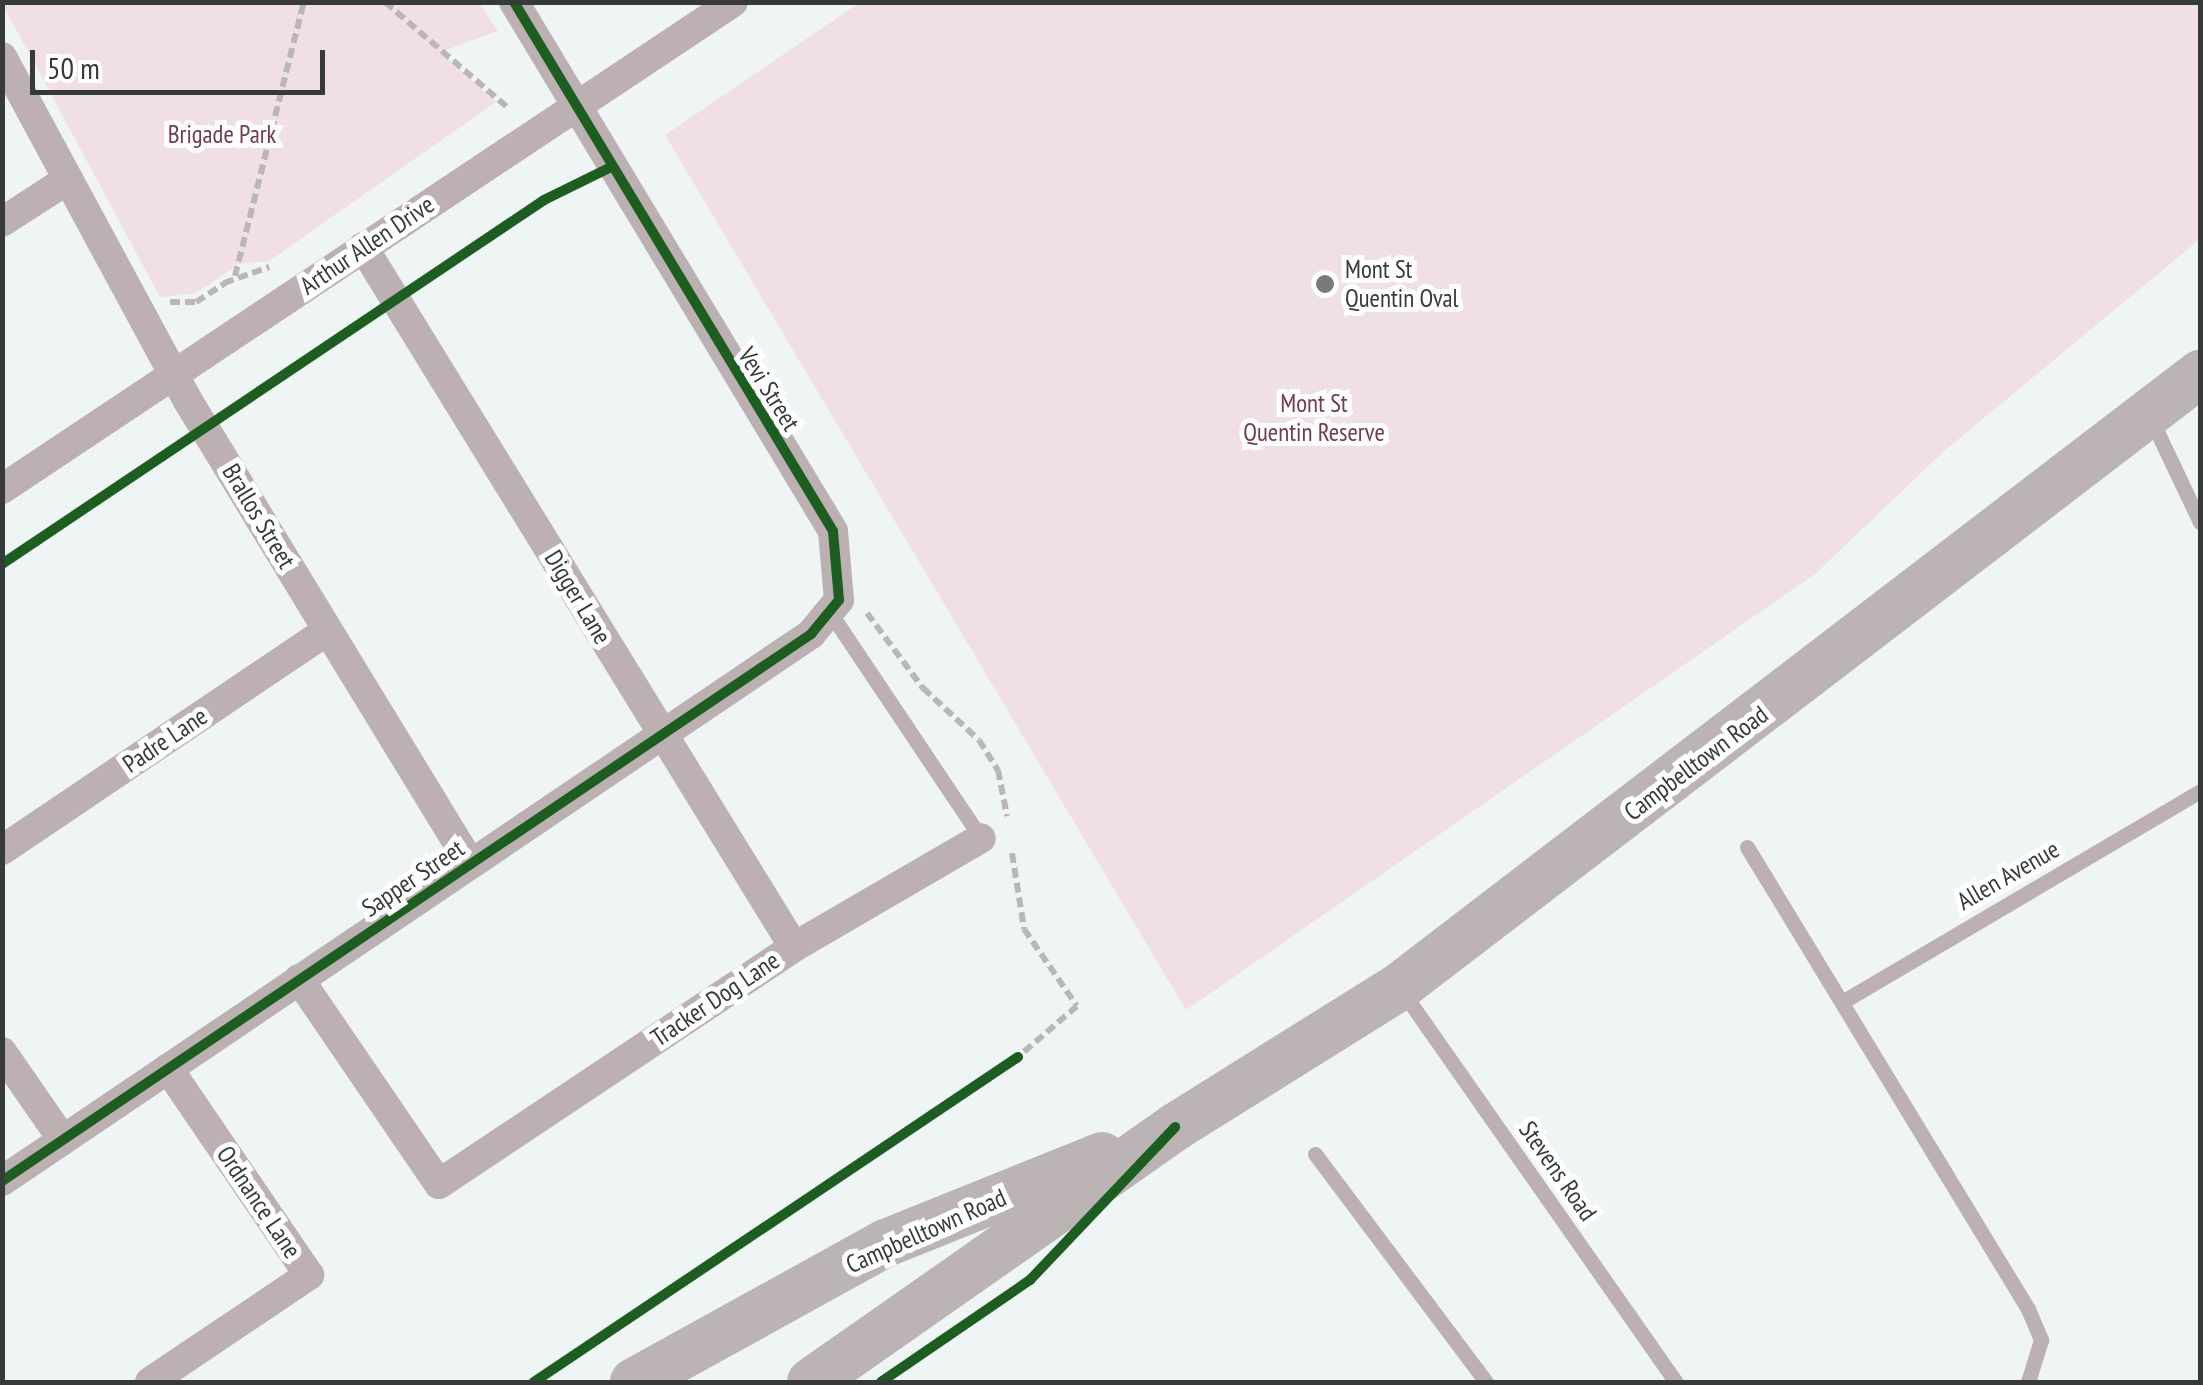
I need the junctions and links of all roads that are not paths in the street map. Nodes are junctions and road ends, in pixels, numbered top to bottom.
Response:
1 (514, 2) edge
2 (733, 2) edge
3 (2, 57) edge
4 (576, 108) junction
5 (67, 180) junction
6 (2, 222) edge
7 (363, 247) junction
8 (174, 374) junction
9 (2200, 374) edge
10 (2150, 417) junction
11 (2, 489) edge
12 (2200, 522) edge
13 (835, 607) junction
14 (328, 630) junction
15 (662, 735) junction
16 (2200, 791) edge
17 (980, 838) joint
18 (1747, 847) dead end
19 (2, 850) edge
20 (470, 863) junction
21 (794, 946) junction
22 (299, 979) junction
23 (1400, 988) junction
24 (1842, 1002) junction
25 (2, 1052) edge
26 (168, 1068) junction
27 (1175, 1127) junction
28 (63, 1140) junction
29 (1315, 1154) dead end
30 (2, 1181) edge
31 (150, 1382) edge
32 (634, 1382) edge
33 (811, 1382) edge
34 (1486, 1382) edge
35 (1676, 1382) edge
36 (2028, 1382) edge

1 - 4 street, Vevi Street
2 - 4 street, Arthur Allen Drive
3 - 5 street, Brallos Street
4 - 7 street, Arthur Allen Drive
4 - 13 street, Vevi Street
5 - 6 street
5 - 8 street, Brallos Street
7 - 8 street, Arthur Allen Drive
7 - 15 street, Digger Lane
8 - 11 street, Arthur Allen Drive
8 - 14 street, Brallos Street
9 - 10 main road, Campbelltown Road
10 - 12 lane
10 - 23 main road, Campbelltown Road
13 - 15 street, Sapper Street
13 - 17 lane, Tracker Dog Lane
14 - 19 street, Padre Lane
14 - 20 street, Brallos Street
15 - 20 street, Sapper Street
15 - 21 street, Digger Lane
16 - 24 lane, Allen Avenue
17 - 21 street, Tracker Dog Lane
18 - 24 lane
20 - 22 street, Sapper Street
21 - 22 street, Tracker Dog Lane
22 - 26 street, Sapper Street
23 - 27 main road, Campbelltown Road
23 - 35 lane, Stevens Road
24 - 36 lane
25 - 28 street
26 - 28 street, Sapper Street
26 - 31 street, Ordnance Lane
27 - 32 main road, Campbelltown Road
27 - 33 main road, Campbelltown Road
28 - 30 street, Sapper Street
29 - 34 lane

